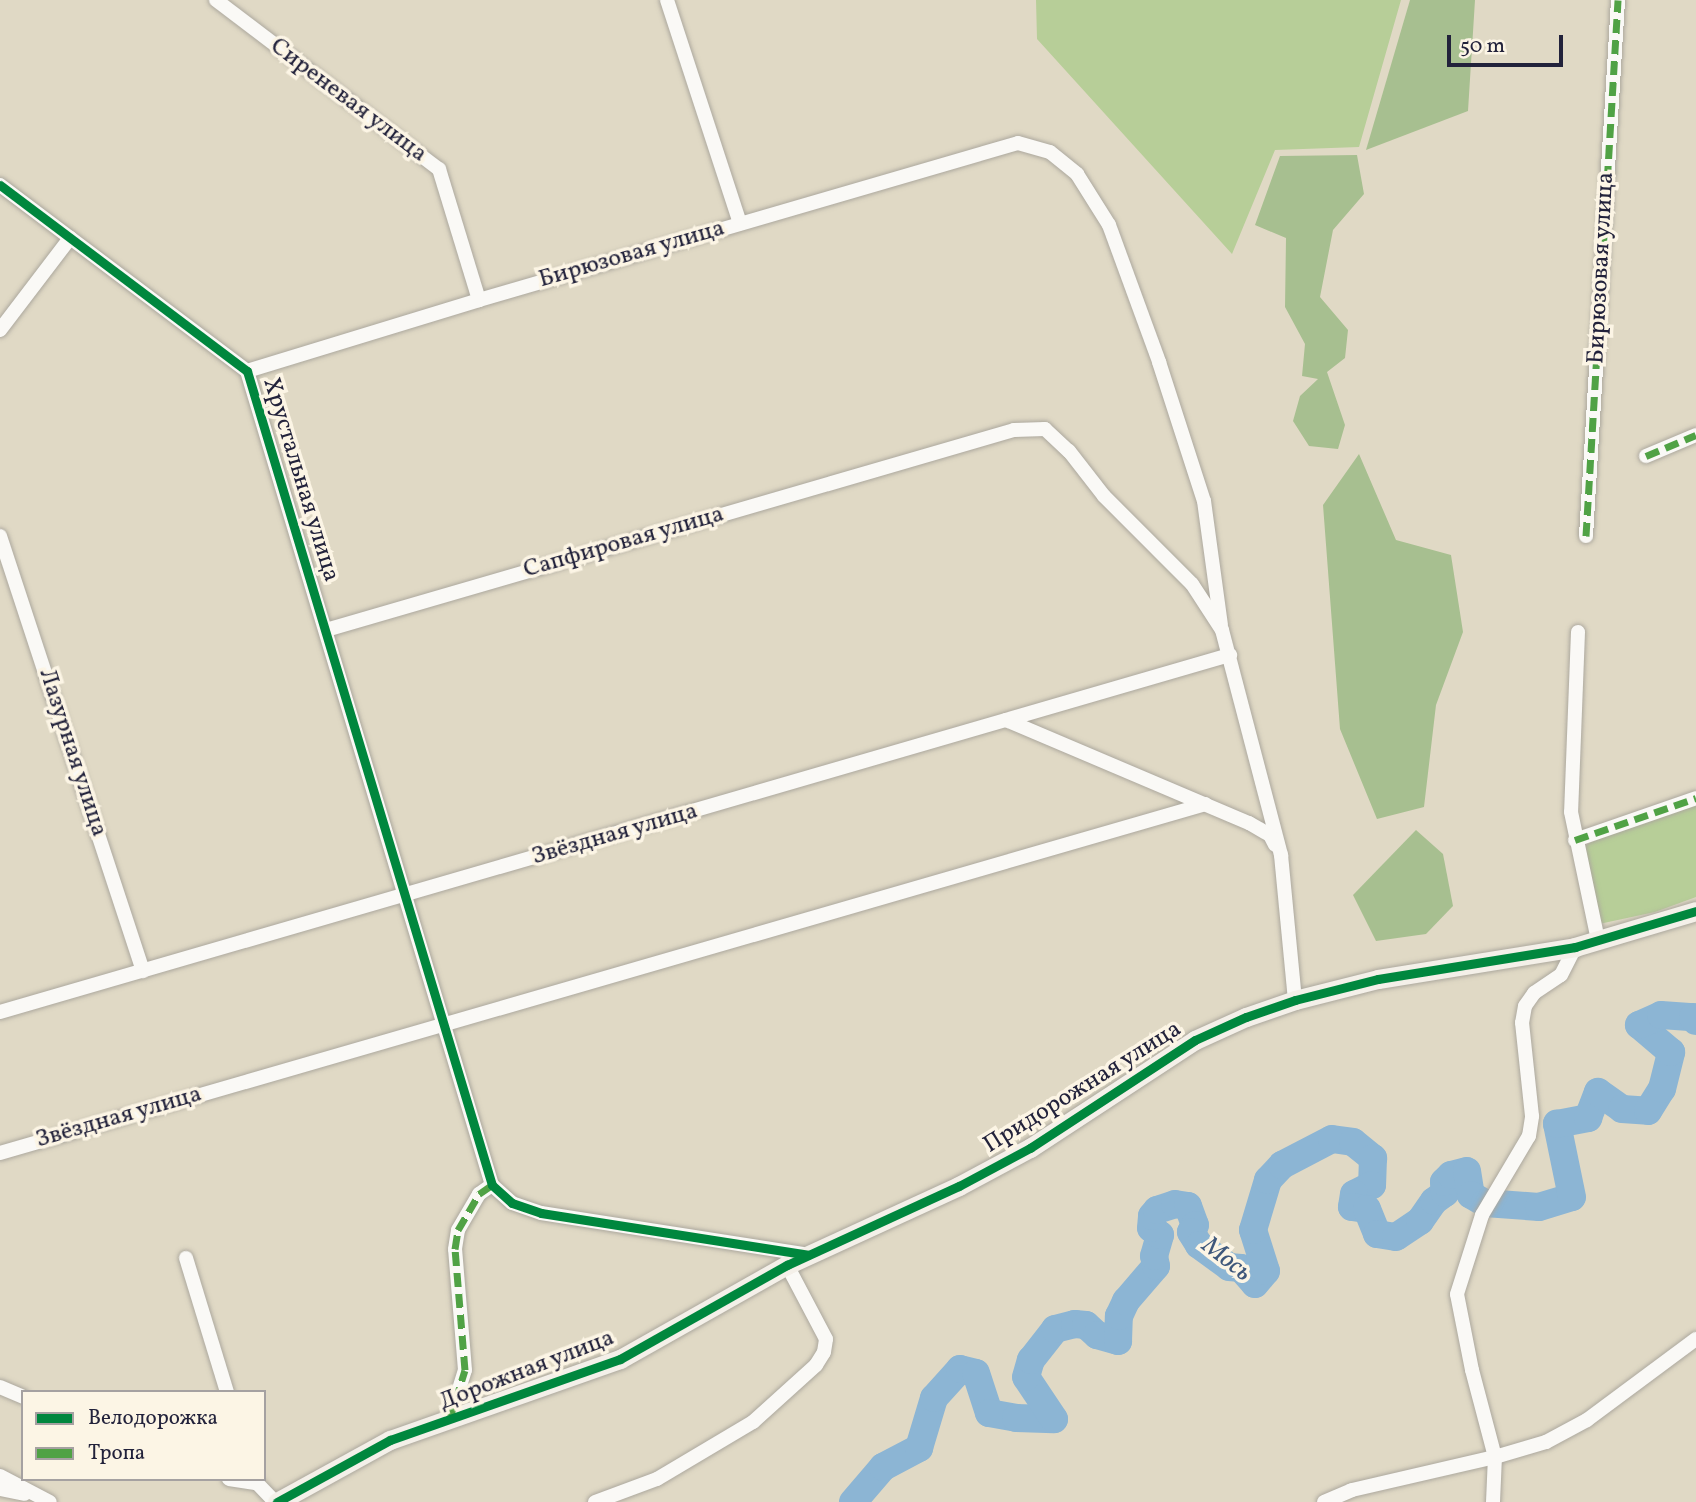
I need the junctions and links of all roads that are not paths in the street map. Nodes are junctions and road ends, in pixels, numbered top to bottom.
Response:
1 (216, 0) edge
2 (667, 0) edge
3 (1618, 0) edge
4 (0, 184) edge
5 (740, 223) junction
6 (70, 238) junction
7 (479, 300) junction
8 (0, 330) edge
9 (247, 371) junction
10 (1696, 436) edge
11 (1646, 456) dead end
12 (0, 536) edge
13 (1586, 536) dead end
14 (1222, 630) junction
15 (326, 631) junction
16 (1578, 632) dead end
17 (1230, 655) junction
18 (1006, 720) junction
19 (1696, 799) edge
20 (1206, 804) junction
21 (1575, 840) junction
22 (1281, 856) junction
23 (404, 897) junction
24 (1696, 911) edge
25 (1598, 940) junction
26 (1574, 947) junction
27 (143, 971) junction
28 (1294, 1000) junction
29 (0, 1012) edge
30 (443, 1024) junction
31 (0, 1153) edge
32 (492, 1185) junction
33 (808, 1255) junction
34 (186, 1258) dead end
35 (787, 1265) junction
36 (1696, 1339) edge
37 (0, 1387) edge
38 (225, 1390) edge
39 (21, 1395) edge
40 (449, 1421) junction
41 (1494, 1457) junction
42 (0, 1476) edge
43 (254, 1481) edge
44 (0, 1489) edge
45 (33, 1495) junction
46 (50, 1502) edge
47 (276, 1502) edge
48 (595, 1502) edge
49 (1324, 1502) edge
50 (1493, 1502) edge

1 - 7 street, Сиреневая улица
2 - 5 street
3 - 13 street, Бирюзовая улица
4 - 6 street, Хрустальная улица
5 - 7 street, Бирюзовая улица
5 - 14 street, Бирюзовая улица
6 - 8 street
6 - 9 street, Хрустальная улица
7 - 9 street, Бирюзовая улица
9 - 15 street, Хрустальная улица
10 - 11 street
12 - 27 street, Лазурная улица
14 - 15 street, Сапфировая улица
14 - 17 street
15 - 23 street, Хрустальная улица
16 - 21 street
17 - 18 street, Звёздная улица
17 - 22 street
18 - 20 street
18 - 23 street, Звёздная улица
19 - 21 street
20 - 22 street
20 - 30 street, Звёздная улица
21 - 25 street
22 - 28 street
23 - 27 street, Звёздная улица
23 - 30 street, Хрустальная улица
24 - 25 street, Придорожная улица
25 - 26 street, Придорожная улица
26 - 28 street, Придорожная улица
26 - 41 street
27 - 29 street, Звёздная улица
28 - 33 street, Придорожная улица
30 - 31 street, Звёздная улица
30 - 32 street, Хрустальная улица
32 - 33 street
32 - 40 street
33 - 35 street, Придорожная улица
34 - 38 street
35 - 40 street, Дорожная улица
35 - 48 street
36 - 41 street
37 - 39 street
40 - 47 street, Дорожная улица
41 - 49 street
41 - 50 street
42 - 45 street
43 - 47 street
44 - 45 street
45 - 46 street

